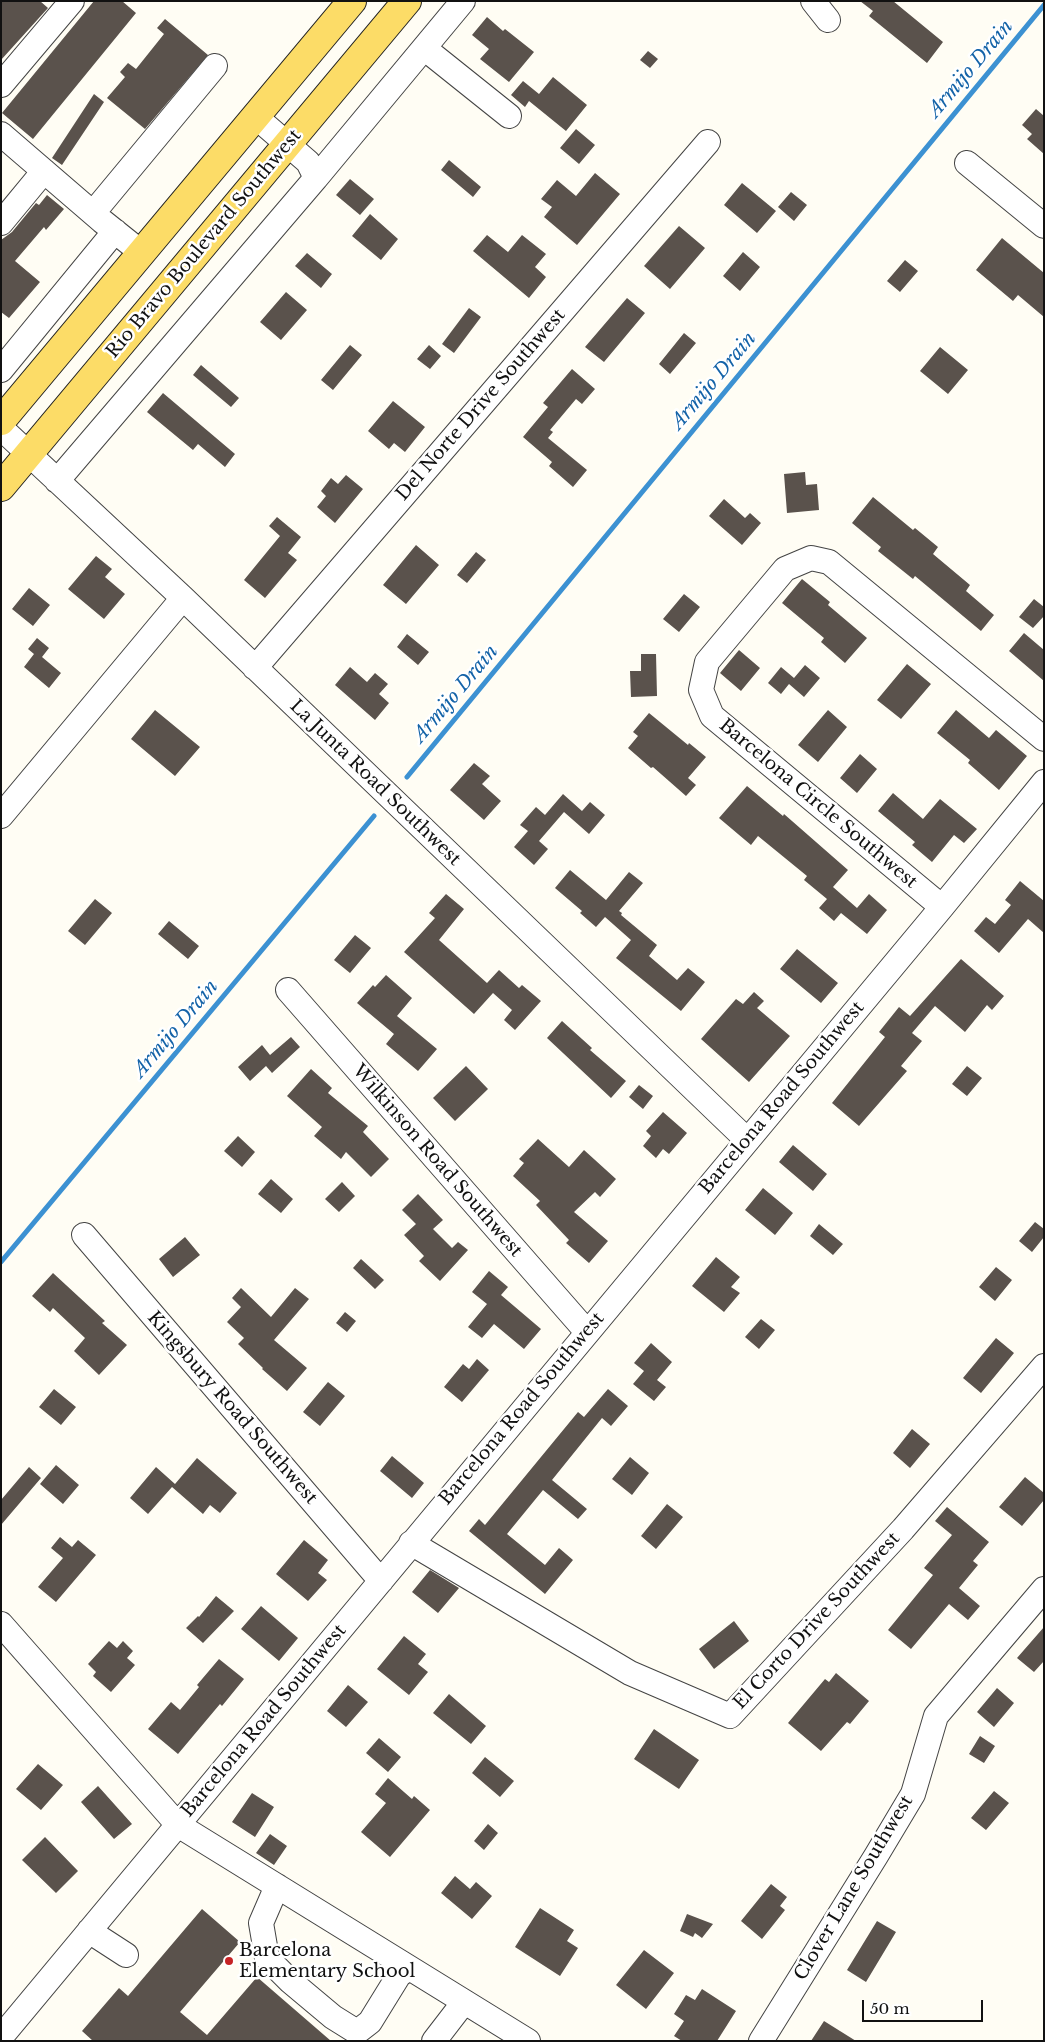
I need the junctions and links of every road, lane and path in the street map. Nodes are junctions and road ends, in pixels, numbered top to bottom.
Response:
1 (72, 1) edge
2 (352, 1) edge
3 (407, 1) edge
4 (463, 1) edge
5 (813, 1) edge
6 (828, 20) dead end
7 (424, 48) junction
8 (215, 66) dead end
9 (1, 85) edge
10 (256, 116) junction
11 (509, 116) dead end
12 (1, 134) edge
13 (708, 142) dead end
14 (288, 143) junction
15 (967, 164) dead end
16 (44, 171) junction
17 (316, 178) junction
18 (93, 212) junction
19 (1, 223) edge
20 (1044, 226) edge
21 (115, 231) junction
22 (142, 253) junction
23 (1, 370) edge
24 (1, 421) edge
25 (1, 428) edge
26 (29, 454) junction
27 (57, 481) junction
28 (1, 487) edge
29 (183, 598) junction
30 (255, 668) junction
31 (1044, 738) edge
32 (1044, 782) edge
33 (1, 816) edge
34 (942, 907) junction
35 (288, 990) dead end
36 (747, 1140) junction
37 (84, 1235) dead end
38 (587, 1332) junction
39 (1044, 1366) edge
40 (411, 1543) junction
41 (381, 1581) junction
42 (1044, 1589) edge
43 (1, 1624) edge
44 (178, 1825) junction
45 (277, 1886) junction
46 (89, 1932) junction
47 (126, 1955) dead end
48 (409, 1968) junction
49 (464, 2002) junction
50 (1, 2037) edge
51 (434, 2041) edge
52 (528, 2041) edge
53 (761, 2041) edge

1 - 9 street
2 - 10 main road
3 - 14 main road, Rio Bravo Boulevard Southwest
4 - 7 street
5 - 6 street
7 - 11 street
7 - 17 street
8 - 18 street
10 - 14 street
10 - 22 main road
12 - 16 street
13 - 30 street, Del Norte Drive Southwest
14 - 17 street
14 - 26 main road, Rio Bravo Boulevard Southwest
15 - 20 street
16 - 18 street
16 - 19 street
17 - 27 street
18 - 21 street
21 - 22 street
21 - 23 street
22 - 24 main road
25 - 26 street, La Junta Road Southwest
26 - 27 street, La Junta Road Southwest
26 - 28 main road, Rio Bravo Boulevard Southwest
27 - 29 street, La Junta Road Southwest
29 - 30 street, La Junta Road Southwest
29 - 33 street
30 - 36 street, La Junta Road Southwest
31 - 34 street, Barcelona Circle Southwest
32 - 34 street, Barcelona Road Southwest
34 - 36 street, Barcelona Road Southwest
35 - 38 street, Wilkinson Road Southwest
36 - 38 street, Barcelona Road Southwest
37 - 41 street, Kingsbury Road Southwest
38 - 40 street, Barcelona Road Southwest
39 - 40 street, El Corto Drive Southwest
40 - 41 street, Barcelona Road Southwest
41 - 44 street, Barcelona Road Southwest
42 - 53 street, Clover Lane Southwest
43 - 44 street
44 - 45 street
44 - 46 street, Barcelona Road Southwest
45 - 48 street
45 - 48 street
46 - 47 street
46 - 50 street, Barcelona Road Southwest
48 - 49 street
49 - 51 street
49 - 52 street

